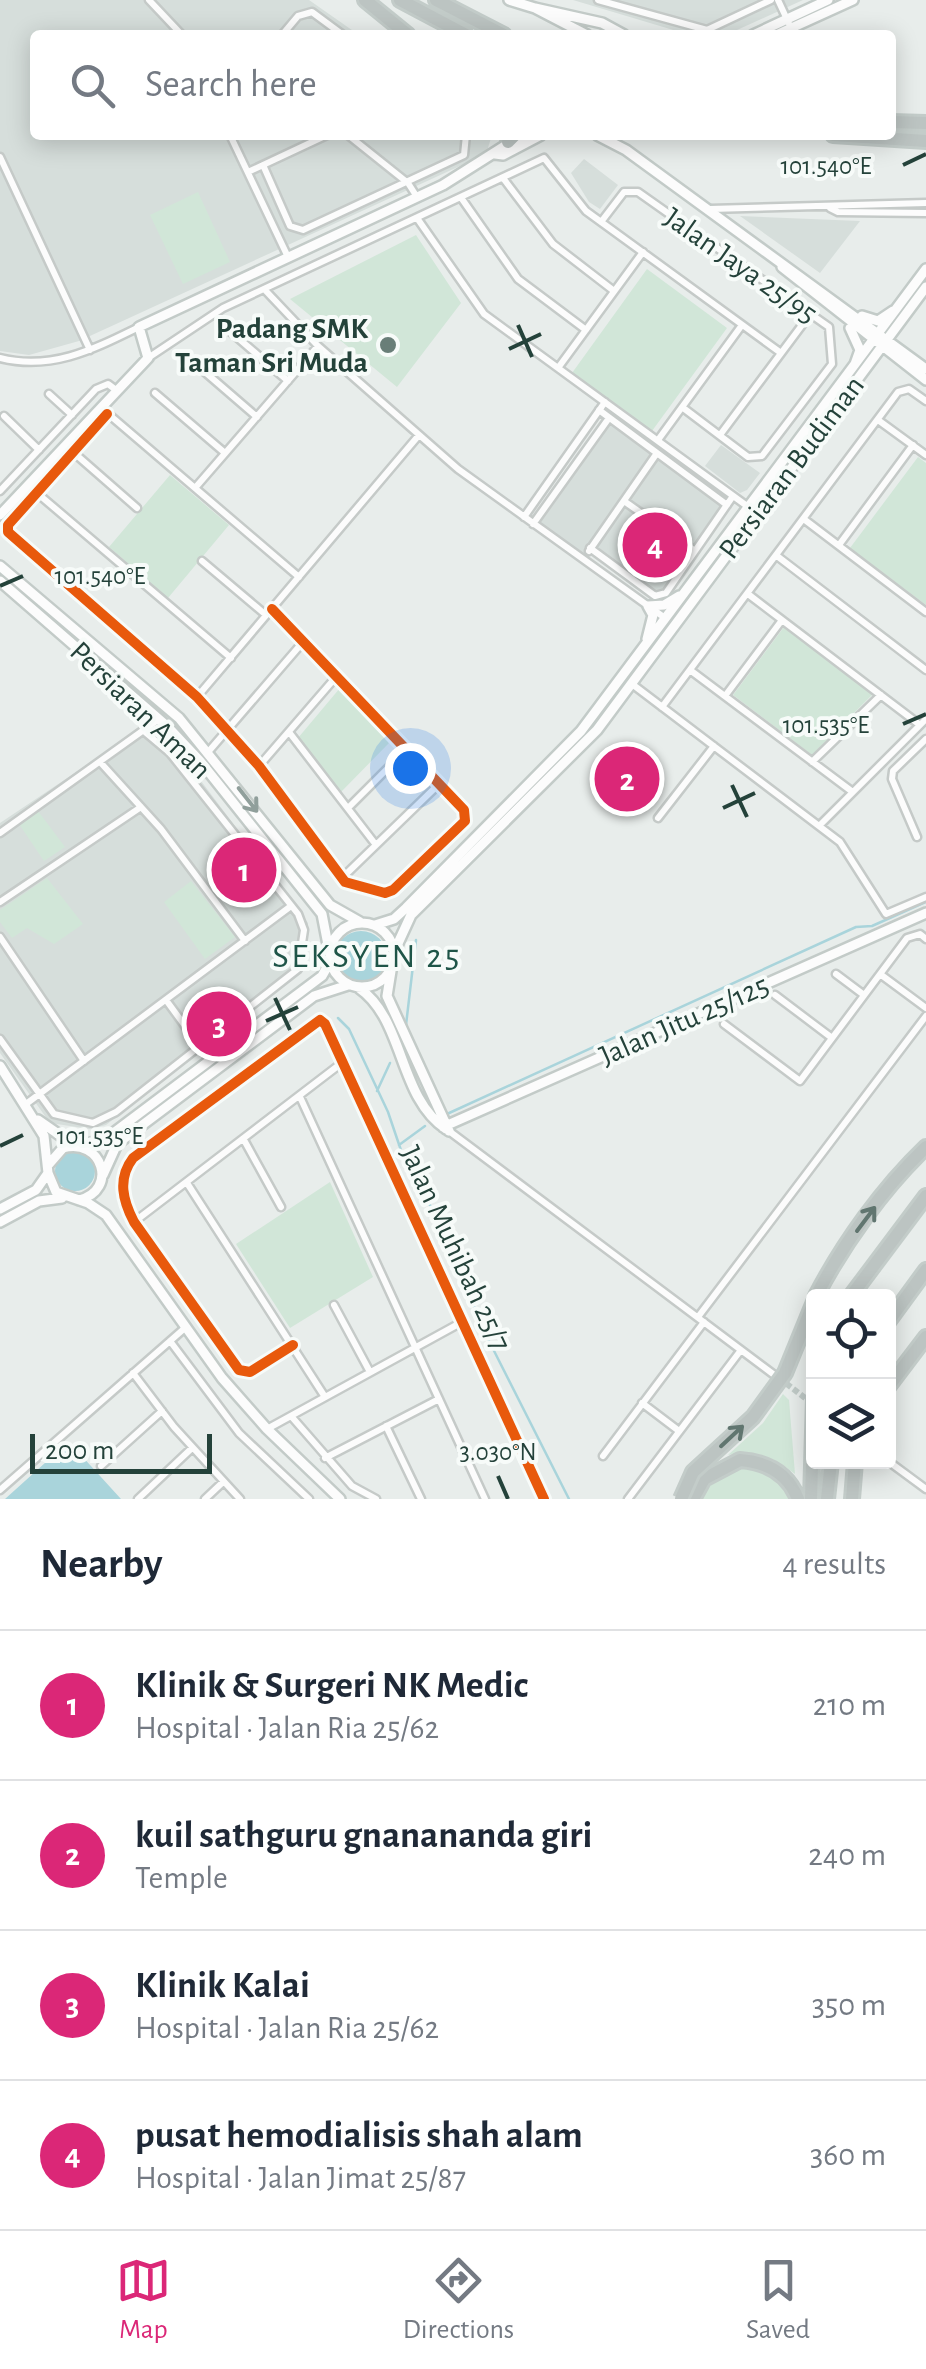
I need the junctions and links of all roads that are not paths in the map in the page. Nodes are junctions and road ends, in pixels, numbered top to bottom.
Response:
1 (150, 0) edge
2 (365, 0) edge
3 (400, 0) edge
4 (436, 0) edge
5 (509, 0) edge
6 (598, 0) edge
7 (775, 0) edge
8 (828, 0) edge
9 (853, 0) edge
10 (536, 8) junction
11 (789, 24) junction
12 (177, 30) edge
13 (286, 30) edge
14 (336, 30) edge
15 (402, 30) edge
16 (457, 30) edge
17 (494, 30) edge
18 (578, 30) edge
19 (614, 30) edge
20 (770, 30) edge
21 (782, 30) edge
22 (896, 122) edge
23 (926, 123) edge
24 (896, 139) edge
25 (232, 140) edge
26 (316, 140) edge
27 (354, 140) edge
28 (466, 140) edge
29 (513, 140) edge
30 (532, 140) edge
31 (607, 140) edge
32 (617, 140) edge
33 (926, 141) edge
34 (626, 150) junction
35 (496, 154) junction
36 (0, 156) edge
37 (263, 165) junction
38 (248, 172) junction
39 (503, 178) junction
40 (408, 182) junction
41 (418, 198) junction
42 (462, 199) junction
43 (926, 203) edge
44 (829, 207) junction
45 (709, 210) junction
46 (926, 213) edge
47 (417, 218) junction
48 (602, 222) junction
49 (642, 252) junction
50 (288, 257) junction
51 (926, 269) edge
52 (926, 287) edge
53 (266, 290) junction
54 (614, 291) junction
55 (903, 310) junction
56 (840, 311) junction
57 (811, 314) junction
58 (742, 324) junction
59 (139, 328) junction
60 (586, 330) junction
61 (232, 332) dead end
62 (881, 341) junction
63 (318, 346) junction
64 (90, 350) junction
65 (782, 353) junction
66 (0, 358) edge
67 (148, 358) junction
68 (904, 358) junction
69 (191, 360) dead end
70 (558, 368) junction
71 (926, 369) edge
72 (852, 371) junction
73 (865, 371) junction
74 (926, 380) edge
75 (288, 381) junction
76 (116, 390) junction
77 (154, 393) dead end
78 (49, 394) dead end
79 (926, 400) edge
80 (605, 402) junction
81 (682, 408) junction
82 (103, 410) junction
83 (599, 410) junction
84 (72, 415) junction
85 (4, 416) dead end
86 (257, 416) junction
87 (609, 418) junction
88 (878, 420) junction
89 (419, 435) junction
90 (720, 435) junction
91 (658, 440) junction
92 (913, 445) junction
93 (39, 450) junction
94 (73, 452) junction
95 (225, 453) junction
96 (657, 454) junction
97 (926, 454) edge
98 (788, 456) junction
99 (799, 460) junction
100 (2, 485) edge
101 (195, 488) junction
102 (37, 493) junction
103 (733, 496) junction
104 (624, 501) junction
105 (727, 506) junction
106 (748, 506) junction
107 (137, 508) dead end
108 (0, 515) edge
109 (524, 516) junction
110 (805, 520) junction
111 (533, 524) junction
112 (838, 545) junction
113 (590, 548) junction
114 (694, 551) junction
115 (777, 556) junction
116 (583, 558) junction
117 (202, 561) dead end
118 (0, 566) edge
119 (299, 577) junction
120 (14, 578) junction
121 (703, 583) junction
122 (4, 584) edge
123 (690, 586) junction
124 (748, 594) junction
125 (648, 606) junction
126 (269, 612) junction
127 (926, 612) edge
128 (667, 619) junction
129 (782, 620) junction
130 (303, 642) junction
131 (643, 651) junction
132 (230, 658) junction
133 (690, 670) junction
134 (926, 670) edge
135 (336, 677) junction
136 (632, 684) junction
137 (881, 694) junction
138 (725, 696) junction
139 (198, 697) junction
140 (662, 707) junction
141 (159, 719) junction
142 (923, 722) edge
143 (229, 731) junction
144 (581, 731) junction
145 (145, 732) junction
146 (289, 732) junction
147 (926, 739) edge
148 (714, 746) junction
149 (406, 750) junction
150 (209, 752) junction
151 (812, 762) junction
152 (101, 763) junction
153 (259, 766) junction
154 (439, 784) junction
155 (850, 790) junction
156 (141, 807) junction
157 (348, 808) junction
158 (658, 818) dead end
159 (818, 826) junction
160 (0, 832) edge
161 (917, 837) dead end
162 (376, 845) junction
163 (342, 878) junction
164 (926, 897) edge
165 (0, 902) edge
166 (292, 906) junction
167 (923, 918) edge
168 (360, 922) junction
169 (375, 925) junction
170 (0, 937) edge
171 (926, 938) edge
172 (244, 941) junction
173 (330, 950) junction
174 (394, 952) junction
175 (330, 962) junction
176 (392, 968) junction
177 (836, 974) dead end
178 (880, 974) junction
179 (353, 986) junction
180 (775, 995) dead end
181 (864, 995) junction
182 (166, 1000) junction
183 (926, 1008) edge
184 (926, 1016) edge
185 (724, 1024) dead end
186 (832, 1038) junction
187 (0, 1039) edge
188 (199, 1046) junction
189 (84, 1060) junction
190 (343, 1062) junction
191 (0, 1066) edge
192 (10, 1081) junction
193 (0, 1087) edge
194 (39, 1094) junction
195 (300, 1096) junction
196 (26, 1104) junction
197 (33, 1114) junction
198 (446, 1128) junction
199 (244, 1140) junction
200 (78, 1145) junction
201 (926, 1148) edge
202 (48, 1169) junction
203 (103, 1177) junction
204 (186, 1183) junction
205 (926, 1196) edge
206 (70, 1199) junction
207 (282, 1207) dead end
208 (0, 1209) edge
209 (106, 1215) junction
210 (0, 1222) edge
211 (134, 1222) junction
212 (926, 1270) edge
213 (820, 1289) edge
214 (856, 1289) edge
215 (334, 1305) dead end
216 (896, 1311) edge
217 (806, 1319) edge
218 (701, 1320) junction
219 (462, 1322) junction
220 (187, 1326) junction
221 (926, 1336) edge
222 (170, 1341) junction
223 (293, 1345) junction
224 (416, 1347) junction
225 (741, 1350) junction
226 (370, 1372) junction
227 (133, 1373) junction
228 (781, 1375) junction
229 (894, 1379) edge
230 (325, 1397) junction
231 (439, 1399) junction
232 (642, 1403) junction
233 (162, 1411) junction
234 (291, 1416) junction
235 (386, 1426) junction
236 (267, 1428) junction
237 (679, 1432) junction
238 (192, 1448) junction
239 (602, 1456) dead end
240 (326, 1458) junction
241 (101, 1466) dead end
242 (896, 1467) edge
243 (812, 1469) edge
244 (830, 1469) edge
245 (854, 1469) edge
246 (224, 1482) junction
247 (0, 1490) edge
248 (926, 1490) edge
249 (138, 1499) edge
250 (205, 1499) edge
251 (240, 1499) edge
252 (309, 1499) edge
253 (340, 1499) edge
254 (376, 1499) edge
255 (421, 1499) edge
256 (485, 1499) edge
257 (544, 1499) edge
258 (628, 1499) edge
259 (680, 1499) edge
260 (694, 1499) edge
261 (798, 1499) edge
262 (811, 1499) edge
263 (827, 1499) edge
264 (852, 1499) edge

1 - 12 street
2 - 15 highway
3 - 16 highway
4 - 17 highway
5 - 10 main road
6 - 7 street
7 - 11 street
8 - 11 main road
9 - 11 main road
10 - 18 main road
10 - 19 main road
11 - 20 main road
11 - 21 main road
13 - 14 street
22 - 23 highway
24 - 33 highway
25 - 38 street
26 - 37 street
27 - 40 street
28 - 40 street
29 - 35 main road
30 - 35 main road
31 - 34 main road
32 - 34 main road
34 - 45 main road
35 - 41 main road
36 - 64 street
37 - 38 street
37 - 40 street
38 - 50 street
39 - 42 street
39 - 48 street
39 - 54 street
40 - 41 street
41 - 50 main road
42 - 47 street
42 - 60 street
43 - 44 street
44 - 45 street
44 - 46 street
45 - 56 main road
47 - 53 street
47 - 70 street
48 - 49 street
48 - 57 street, Jalan Jaya 25/95
49 - 54 street
49 - 58 street
50 - 59 main road
51 - 55 main road
52 - 55 main road
53 - 63 street
53 - 67 street
54 - 60 street
55 - 56 main road
55 - 62 main road
55 - 68 main road
56 - 62 main road
56 - 72 main road
57 - 65 street
57 - 90 street, Jalan Jaya 25/95
58 - 65 street
58 - 81 street
59 - 64 street
59 - 67 main road
60 - 70 street
61 - 75 street
62 - 68 main road
62 - 72 main road, Persiaran Budiman
62 - 73 main road, Persiaran Budiman
63 - 75 street
63 - 89 street
64 - 66 street
65 - 90 street
67 - 76 main road
68 - 71 main road
68 - 73 main road
68 - 74 main road
69 - 86 street
70 - 80 street
72 - 98 main road, Persiaran Budiman
73 - 99 main road, Persiaran Budiman
75 - 86 street
76 - 82 main road
76 - 84 street
77 - 95 street
78 - 84 street
79 - 88 street
80 - 83 street
80 - 91 street
81 - 90 street, Jalan Jaya 25/95
81 - 91 street
82 - 94 street
82 - 101 street
82 - 108 main road
83 - 87 street
83 - 109 street
84 - 93 street
85 - 93 street
86 - 95 street
87 - 96 street
87 - 111 street
88 - 92 street
88 - 110 street
89 - 109 street
89 - 119 street
91 - 103 street
92 - 97 street
92 - 112 street
93 - 100 street
94 - 102 street
94 - 107 street
95 - 101 street
96 - 104 street
96 - 105 street
98 - 99 main road
98 - 106 main road, Persiaran Budiman
99 - 121 main road, Persiaran Budiman
101 - 119 street
102 - 132 street
102 - 139 street
103 - 105 street
103 - 106 street
104 - 113 street
104 - 114 street
105 - 114 street
106 - 123 main road, Persiaran Budiman
109 - 111 street
110 - 112 street
110 - 115 street
111 - 116 street
112 - 127 street
113 - 114 street
113 - 116 street
115 - 124 street
115 - 134 street
116 - 125 street
117 - 126 street
118 - 120 main road, Persiaran Aman
119 - 126 street
120 - 122 main road
120 - 150 main road, Persiaran Aman
121 - 128 main road
121 - 136 main road, Persiaran Budiman
122 - 141 main road, Persiaran Aman
123 - 125 main road
123 - 128 main road, Persiaran Budiman
124 - 129 street
124 - 133 street
125 - 128 street
125 - 131 main road
126 - 130 street
126 - 132 street
128 - 131 main road, Persiaran Budiman
129 - 137 street
129 - 138 street
130 - 135 street
130 - 143 street
131 - 144 main road, Persiaran Budiman
132 - 139 street
133 - 138 street
133 - 140 street
135 - 146 street
135 - 149 street
136 - 140 street
136 - 144 main road
136 - 174 main road, Persiaran Budiman
137 - 142 street
137 - 151 street
138 - 151 street
139 - 143 street
140 - 148 street
141 - 145 street
141 - 173 main road, Persiaran Aman
142 - 155 street
143 - 150 street
143 - 153 street
144 - 169 main road, Persiaran Budiman
145 - 152 street
145 - 166 street
146 - 153 street
146 - 157 street
147 - 161 street
148 - 158 street
148 - 159 street
149 - 154 street
149 - 157 street
150 -> 168 main road, Persiaran Aman
151 - 155 street
152 - 156 street
152 - 160 street
153 - 163 street
154 - 162 street
154 - 163 street
155 - 159 street
156 - 165 street
156 - 172 street
157 - 162 street
159 - 164 street
162 - 163 street
166 - 172 street
166 - 188 street
167 - 198 main road, Jalan Jitu 25/125
168 - 169 main road
168 - 173 main road
169 - 174 main road
170 - 189 street
171 - 178 street
172 - 182 street
173 - 175 main road
174 - 176 main road
175 - 179 main road
175 - 200 main road
176 - 179 main road
176 - 198 main road
177 - 181 street
178 - 181 street
178 - 183 street
179 - 198 main road
179 - 203 main road
180 - 186 street
181 - 186 street
182 - 188 street
182 - 189 street
184 - 218 street
185 - 186 street
187 - 194 street
188 - 194 street
189 - 194 street
190 - 195 street
190 - 211 street, Jalan Muhibah 25/7
190 - 219 street, Jalan Muhibah 25/7
191 - 192 main road
192 - 193 street
192 - 196 main road
194 - 196 street
195 - 199 street
195 - 224 street
196 - 197 main road
197 - 200 main road
197 - 202 main road
198 - 218 street
199 - 204 street
199 - 207 street
200 - 202 main road
200 - 203 main road
213 -> 201 highway
202 - 206 main road
202 - 208 main road
203 - 206 main road
203 - 209 main road
204 - 211 street
204 - 223 street
205 - 214 highway
206 - 209 main road
206 - 210 main road
209 - 220 main road
211 - 223 street
212 - 216 highway
215 - 226 street
217 - 228 highway
218 - 225 street
218 - 232 street
219 - 224 street
219 - 257 street, Jalan Muhibah 25/7
220 - 222 street
220 - 236 main road
221 - 229 highway
222 - 227 street
222 - 252 street
223 - 230 street
224 - 226 street
224 - 231 street
225 - 228 street
225 - 237 street
226 - 230 street
227 - 233 street
227 - 247 street
259 -> 228 highway, bridge
230 - 234 street
231 - 235 street
231 - 256 street
232 - 237 street
232 - 239 street
233 - 238 street
233 - 241 street
234 - 236 street
234 - 240 street
235 - 240 street
235 - 255 street
236 - 253 main road
237 - 258 street
238 - 246 street
238 - 249 street
240 - 254 street
242 - 248 street
243 - 262 highway
244 - 263 highway
245 - 264 highway
246 - 250 street
246 - 251 street
260 - 261 highway

